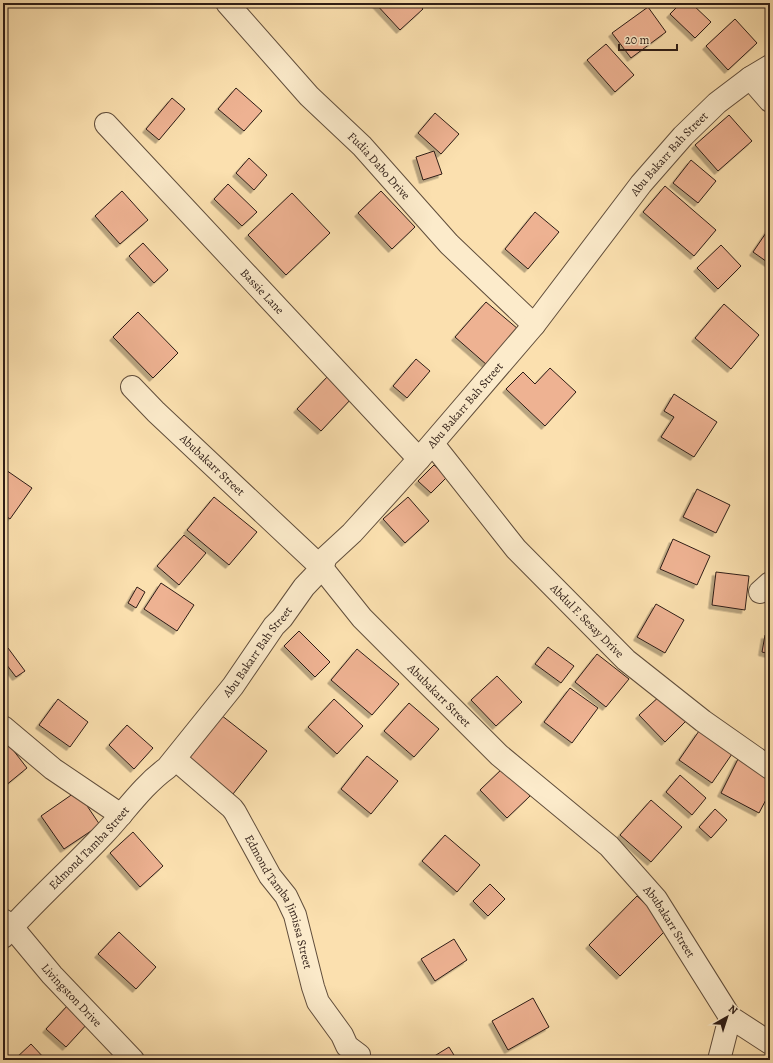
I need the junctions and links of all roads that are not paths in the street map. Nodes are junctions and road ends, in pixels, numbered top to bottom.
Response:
1 (227, 3) edge
2 (770, 66) edge
3 (750, 78) junction
4 (770, 101) edge
5 (106, 124) dead end
6 (534, 325) junction
7 (132, 387) dead end
8 (426, 452) junction
9 (322, 568) junction
10 (3, 727) edge
11 (175, 759) junction
12 (770, 768) edge
13 (120, 815) junction
14 (6, 928) edge
15 (730, 1017) junction
16 (770, 1043) edge
17 (133, 1060) edge
18 (358, 1060) edge
19 (719, 1060) edge

1 - 6 street, Fudia Dabo Drive
2 - 3 street, Abu Bakarr Bah Street
3 - 4 street
3 - 6 street, Abu Bakarr Bah Street
5 - 8 street, Bassie Lane
6 - 8 street, Abu Bakarr Bah Street
7 - 9 street, Abubakarr Street
8 - 9 street, Abu Bakarr Bah Street
8 - 12 street, Abdul F. Sesay Drive
9 - 11 street, Abu Bakarr Bah Street
9 - 15 street, Abubakarr Street
10 - 13 street
11 - 13 street, Edmond Tamba Street
11 - 18 street, Edmond Tamba Jimissa Street
13 - 14 street, Edmond Tamba Street
14 - 17 street, Livingston Drive
15 - 16 street
15 - 19 street

